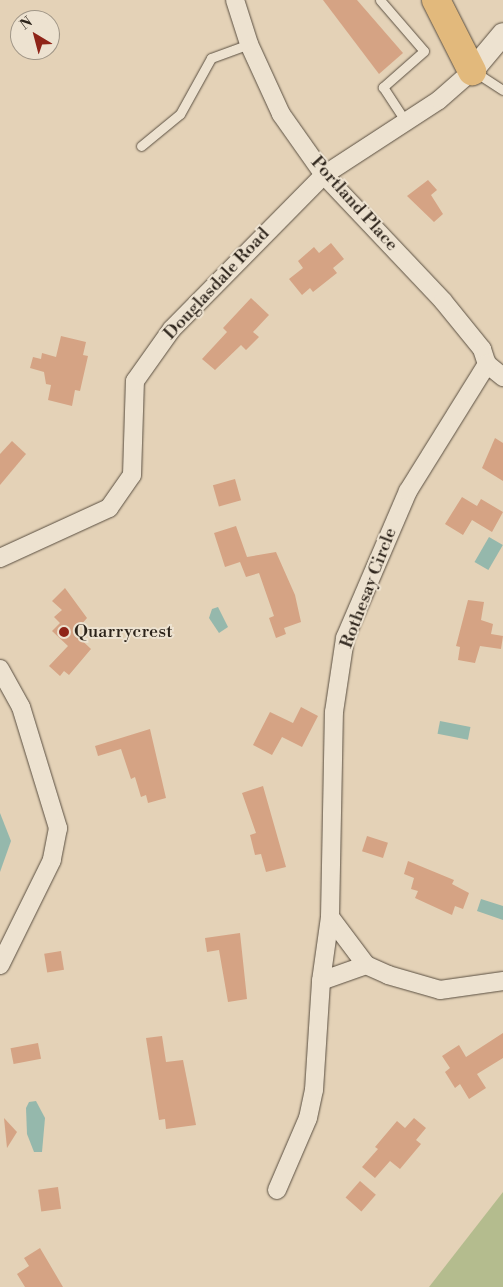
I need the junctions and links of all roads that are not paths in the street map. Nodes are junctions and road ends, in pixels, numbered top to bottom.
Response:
1 (236, 0) edge
2 (380, 0) edge
3 (436, 0) edge
4 (503, 34) edge
5 (249, 44) junction
6 (472, 71) junction
7 (503, 90) edge
8 (406, 122) junction
9 (141, 146) dead end
10 (324, 175) junction
11 (487, 364) junction
12 (503, 377) edge
13 (0, 558) edge
14 (0, 670) edge
15 (330, 917) junction
16 (0, 965) edge
17 (366, 965) junction
18 (321, 980) junction
19 (503, 980) edge
20 (277, 1190) dead end

1 - 5 street, Portland Place
2 - 8 lane
3 - 6 highway
4 - 6 street, Douglasdale Road
5 - 9 lane
5 - 10 street, Portland Place
6 - 7 lane
6 - 8 street, Douglasdale Road
8 - 10 street, Douglasdale Road
10 - 11 street, Portland Place
10 - 13 street, Douglasdale Road
11 - 12 street
11 - 15 street, Rothesay Circle
14 - 16 street
15 - 17 street
15 - 18 street, Rothesay Circle
17 - 18 street
17 - 19 street
18 - 20 street, Rothesay Circle

